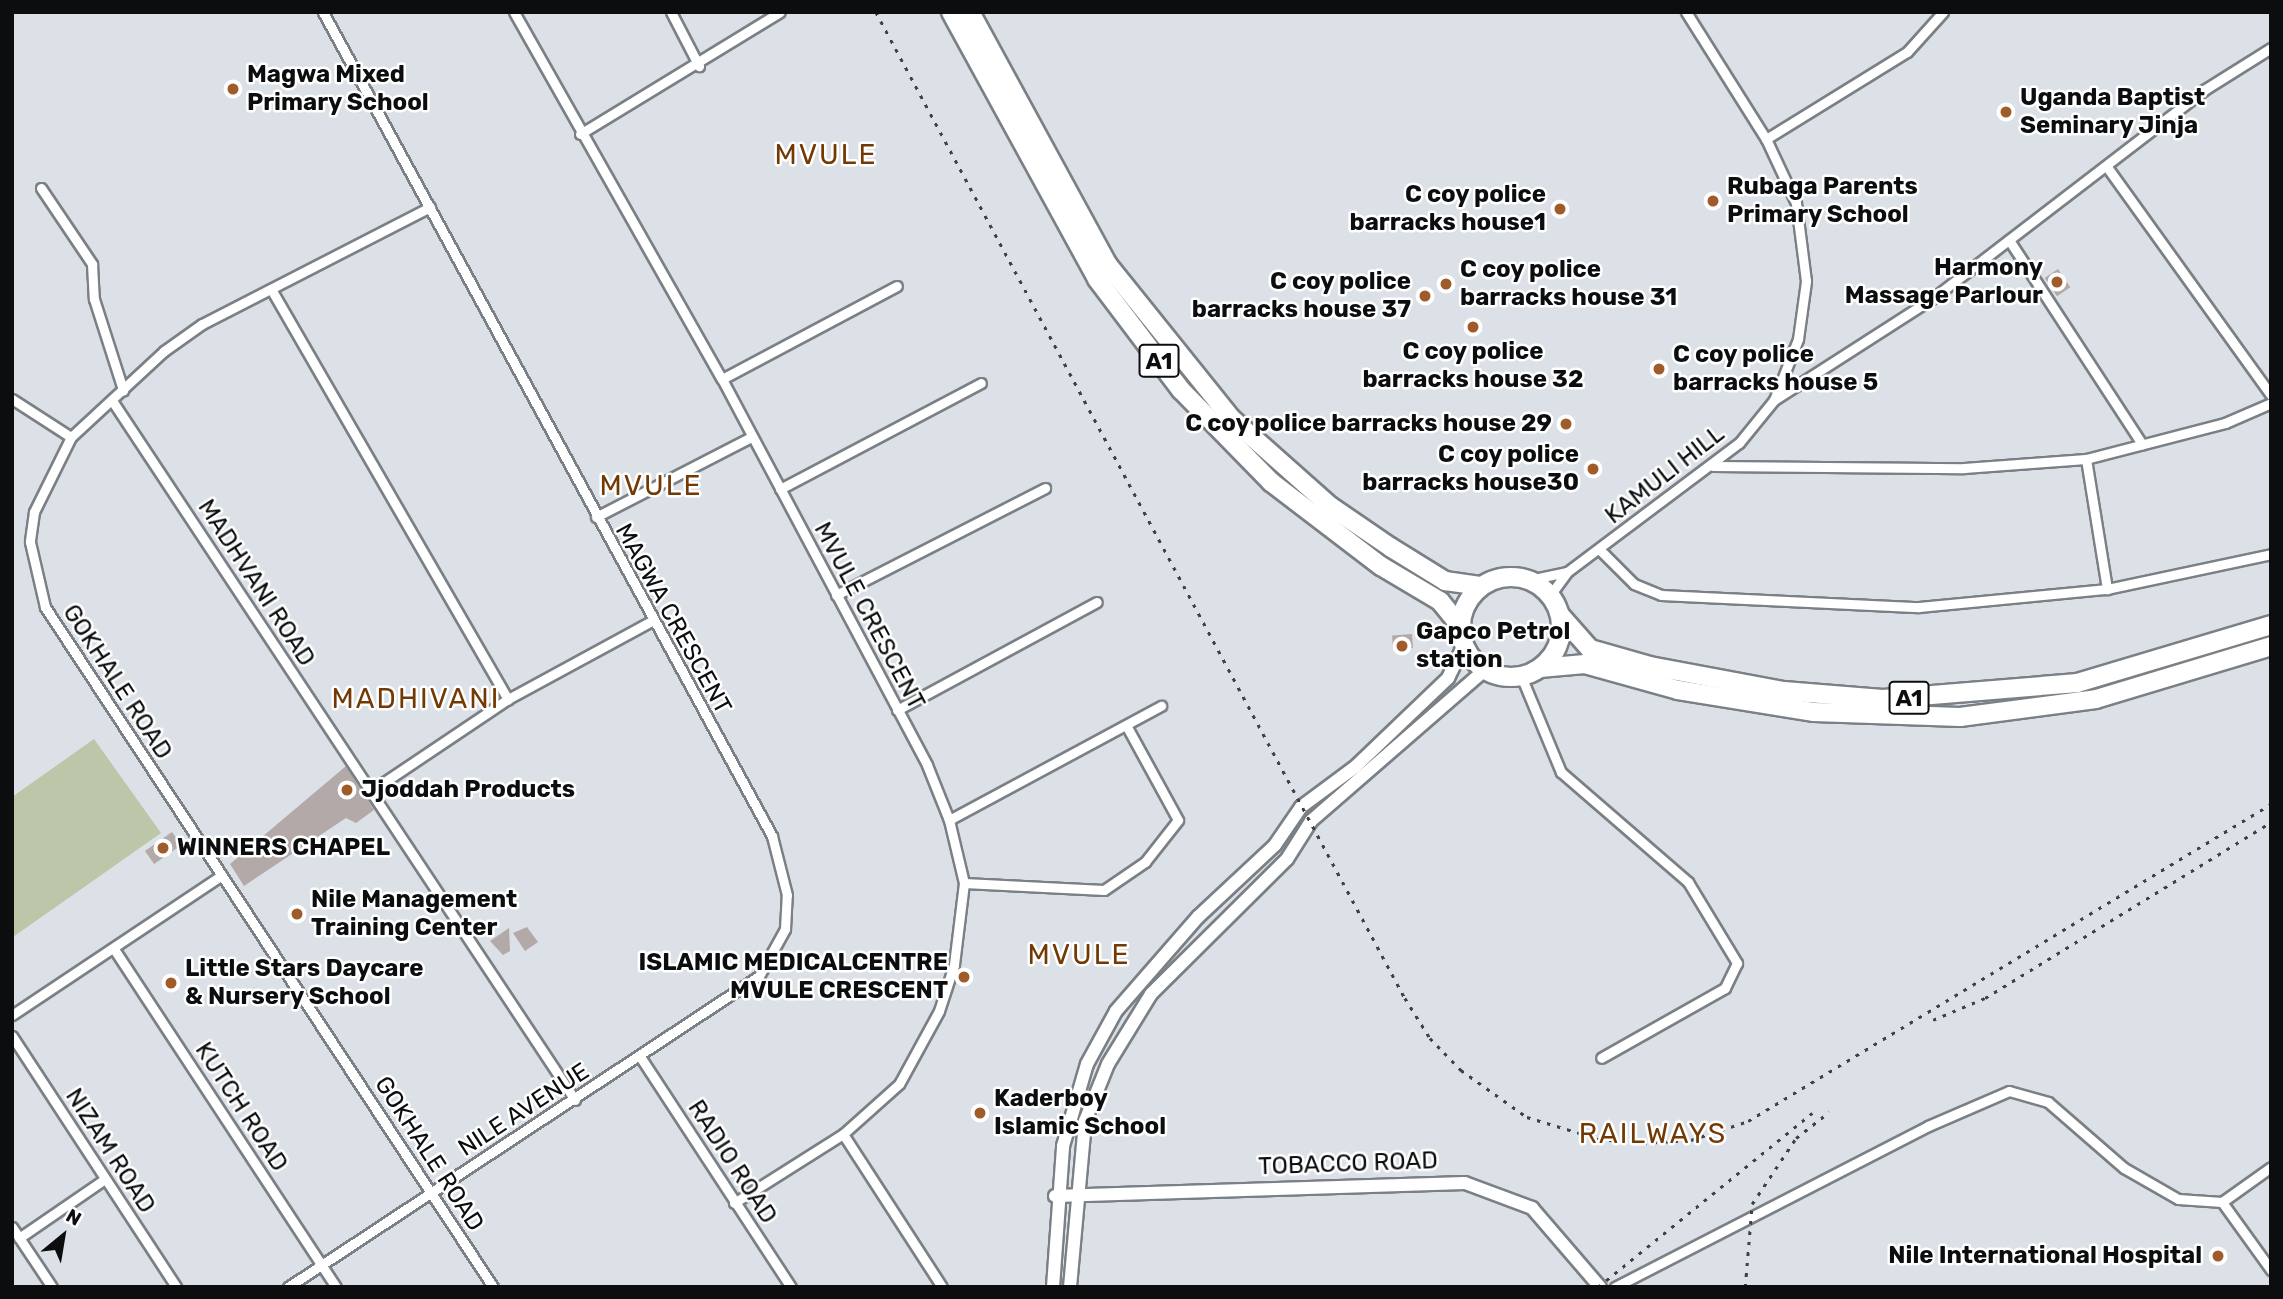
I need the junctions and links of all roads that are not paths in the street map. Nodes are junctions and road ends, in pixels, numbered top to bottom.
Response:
1 (323, 12) edge
2 (514, 12) edge
3 (671, 12) edge
4 (780, 12) edge
5 (951, 12) edge
6 (970, 12) edge
7 (1686, 12) edge
8 (1943, 12) edge
9 (2271, 48) edge
10 (699, 66) junction
11 (580, 134) junction
12 (1766, 139) junction
13 (2107, 167) junction
14 (41, 188) dead end
15 (430, 207) junction
16 (2009, 240) junction
17 (897, 286) dead end
18 (271, 289) junction
19 (722, 379) junction
20 (981, 383) dead end
21 (123, 390) junction
22 (2271, 395) edge
23 (12, 399) edge
24 (1773, 400) junction
25 (113, 402) junction
26 (2271, 403) edge
27 (71, 437) junction
28 (751, 437) junction
29 (2142, 444) junction
30 (2086, 459) junction
31 (1713, 466) junction
32 (1045, 488) dead end
33 (780, 489) junction
34 (596, 517) junction
35 (1599, 549) junction
36 (2271, 554) edge
37 (1567, 572) junction
38 (1529, 580) junction
39 (1482, 586) junction
40 (2107, 589) junction
41 (836, 595) junction
42 (1550, 595) junction
43 (1097, 602) dead end
44 (1560, 615) junction
45 (650, 622) junction
46 (2271, 625) edge
47 (1461, 627) junction
48 (1464, 645) junction
49 (2271, 646) edge
50 (1540, 668) junction
51 (1485, 670) junction
52 (1521, 676) junction
53 (508, 699) junction
54 (1161, 706) dead end
55 (897, 710) junction
56 (1126, 725) junction
57 (371, 791) junction
58 (949, 820) junction
59 (222, 875) junction
60 (964, 883) junction
61 (114, 949) junction
62 (12, 1014) edge
63 (12, 1036) edge
64 (641, 1058) junction
65 (1601, 1058) dead end
66 (575, 1100) junction
67 (843, 1134) junction
68 (2271, 1167) edge
69 (105, 1179) junction
70 (432, 1192) junction
71 (1076, 1194) junction
72 (1055, 1196) junction
73 (2222, 1202) junction
74 (734, 1203) junction
75 (12, 1227) edge
76 (19, 1238) junction
77 (322, 1265) junction
78 (2271, 1270) edge
79 (52, 1287) edge
80 (176, 1287) edge
81 (288, 1287) edge
82 (336, 1287) edge
83 (493, 1287) edge
84 (791, 1287) edge
85 (942, 1287) edge
86 (1054, 1287) edge
87 (1070, 1287) edge
88 (1600, 1287) edge
89 (1615, 1287) edge

1 - 15 street, MAGWA CRESCENT
2 - 11 street, MVULE CRESCENT
3 - 10 street
4 - 10 street
5 - 47 highway, A1
6 - 39 highway, A1
7 - 12 street, KAMULI HILL
8 - 12 street
9 - 13 street
10 - 11 street
11 - 19 street, MVULE CRESCENT
12 - 24 street, KAMULI HILL
13 - 16 street
13 - 22 street
14 - 21 street
15 - 18 street, GOKHALE ROAD
15 - 34 street, MAGWA CRESCENT
16 - 24 street
16 - 29 street
17 - 19 street
18 - 21 street, GOKHALE ROAD
18 - 53 street
19 - 28 street, MVULE CRESCENT
20 - 33 street
21 - 25 street, GOKHALE ROAD
23 - 27 street
24 - 31 street, KAMULI HILL
25 - 27 street, GOKHALE ROAD
25 - 57 street, MADHVANI ROAD
26 - 29 street
27 - 59 street, GOKHALE ROAD
28 - 33 street, MVULE CRESCENT
28 - 34 street
29 - 30 street
30 - 31 street
30 - 40 street
31 - 35 street, KAMULI HILL
32 - 41 street
33 - 41 street, MVULE CRESCENT
34 - 45 street, MAGWA CRESCENT
35 - 37 street, KAMULI HILL
35 - 40 street
36 - 40 street
37 - 38 street, KAMULI HILL
37 - 42 street, KAMULI HILL
38 - 39 highway, A1
38 - 42 highway, A1
39 - 47 highway
41 - 55 street, MVULE CRESCENT
42 - 44 highway, A1
43 - 55 street
44 - 46 highway, A1
44 - 50 highway
45 - 53 street
45 - 64 street, MAGWA CRESCENT
47 - 48 highway
48 - 51 highway
48 - 72 street
49 - 50 highway, A1
50 - 52 highway, A1
51 - 52 highway
51 - 71 street
52 - 65 street
53 - 57 street
54 - 56 street
55 - 58 street, MVULE CRESCENT
56 - 58 street
56 - 60 street
57 - 66 street, MADHVANI ROAD
58 - 60 street, MVULE CRESCENT
59 - 61 street
59 - 70 street, GOKHALE ROAD
60 - 67 street, MVULE CRESCENT
61 - 62 street
61 - 77 street, KUTCH ROAD
63 - 69 street, NIZAM ROAD
64 - 66 street, NILE AVENUE
64 - 74 street, RADIO ROAD
66 - 70 street, NILE AVENUE
67 - 74 street, MVULE CRESCENT
67 - 85 street
68 - 73 street
69 - 76 street
69 - 80 street, NIZAM ROAD
70 - 77 street, NILE AVENUE
70 - 83 street, GOKHALE ROAD
71 - 72 street, TOBACCO ROAD
71 - 87 street
71 - 88 street, TOBACCO ROAD
72 - 86 street
73 - 78 street
73 - 89 street
74 - 84 street, RADIO ROAD
75 - 76 street
76 - 79 street
77 - 81 street, NILE AVENUE
77 - 82 street, KUTCH ROAD

